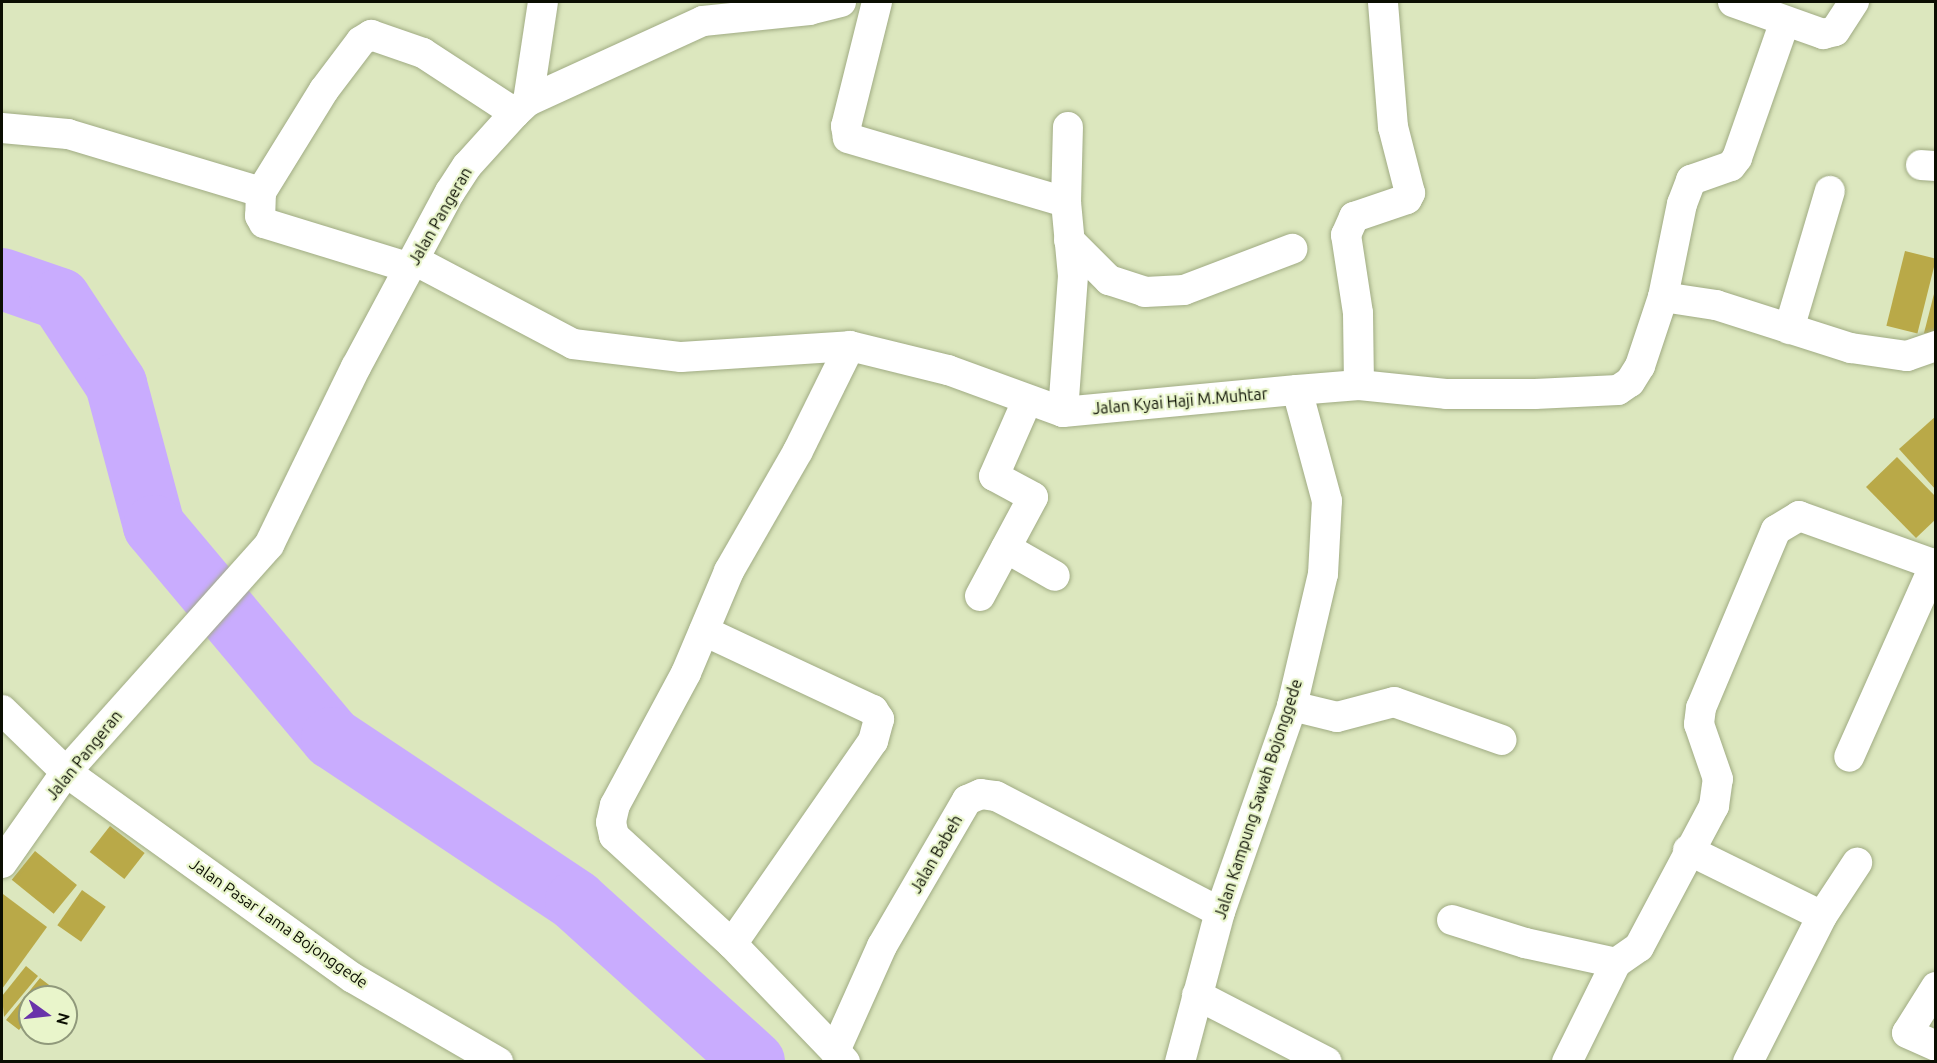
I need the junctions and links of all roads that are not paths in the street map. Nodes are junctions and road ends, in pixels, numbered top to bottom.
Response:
1 (543, 2) edge
2 (841, 2) edge
3 (877, 2) edge
4 (1383, 2) edge
5 (1733, 2) edge
6 (1854, 2) edge
7 (744, 8) edge
8 (1785, 21) junction
9 (522, 107) junction
10 (1068, 127) dead end
11 (2, 128) edge
12 (1830, 191) dead end
13 (261, 192) junction
14 (1066, 202) junction
15 (1070, 240) junction
16 (1292, 249) dead end
17 (412, 264) junction
18 (1663, 297) junction
19 (1789, 329) junction
20 (850, 346) junction
21 (1935, 346) edge
22 (1359, 385) junction
23 (1297, 390) junction
24 (1027, 401) junction
25 (1063, 412) junction
26 (1006, 548) junction
27 (1055, 576) dead end
28 (980, 596) dead end
29 (704, 631) junction
30 (1292, 706) junction
31 (2, 710) edge
32 (1502, 740) dead end
33 (1849, 757) dead end
34 (66, 772) junction
35 (1688, 850) junction
36 (2, 863) edge
37 (1857, 863) dead end
38 (1220, 912) junction
39 (1822, 915) junction
40 (1452, 920) dead end
41 (732, 944) junction
42 (1616, 963) junction
43 (1935, 987) edge
44 (1197, 995) junction
45 (1935, 1046) edge
46 (840, 1056) edge
47 (498, 1062) edge
48 (1180, 1062) edge
49 (1327, 1062) edge
50 (1566, 1062) edge
51 (1748, 1062) edge

1 - 9 street
2 - 7 street, Jalan Pangeran
3 - 14 street
4 - 22 street
5 - 8 street
6 - 8 street
7 - 9 street, Jalan Pangeran
8 - 18 street
9 - 13 street
9 - 17 street, Jalan Pangeran
10 - 14 street
11 - 13 street
12 - 19 street
13 - 17 street, Jalan Kyai Haji M.Muhtar
14 - 15 street
15 - 16 street
15 - 25 street
17 - 20 street, Jalan Kyai Haji M.Muhtar
17 - 34 street, Jalan Pangeran
18 - 19 street
18 - 22 street
19 - 21 street
20 - 24 street, Jalan Kyai Haji M.Muhtar
20 - 29 street
22 - 23 street
23 - 25 street, Jalan Kyai Haji M.Muhtar
23 - 30 street, Jalan Kampung Sawah Bojonggede
24 - 25 street, Jalan Kyai Haji M.Muhtar
24 - 26 street
26 - 27 street
26 - 28 street
29 - 41 street
29 - 41 street
30 - 32 street
30 - 38 street, Jalan Kampung Sawah Bojonggede
31 - 34 street, Jalan Pasar Lama Bojonggede
33 - 35 street
34 - 36 street, Jalan Pangeran
34 - 47 street, Jalan Pasar Lama Bojonggede
35 - 39 street
35 - 42 street
37 - 39 street
38 - 44 street, Jalan Kampung Sawah Bojonggede
38 - 46 street, Jalan Babeh
39 - 51 street
40 - 42 street
41 - 46 street
42 - 50 street
43 - 45 street
44 - 48 street, Jalan Kampung Sawah Bojonggede
44 - 49 street

